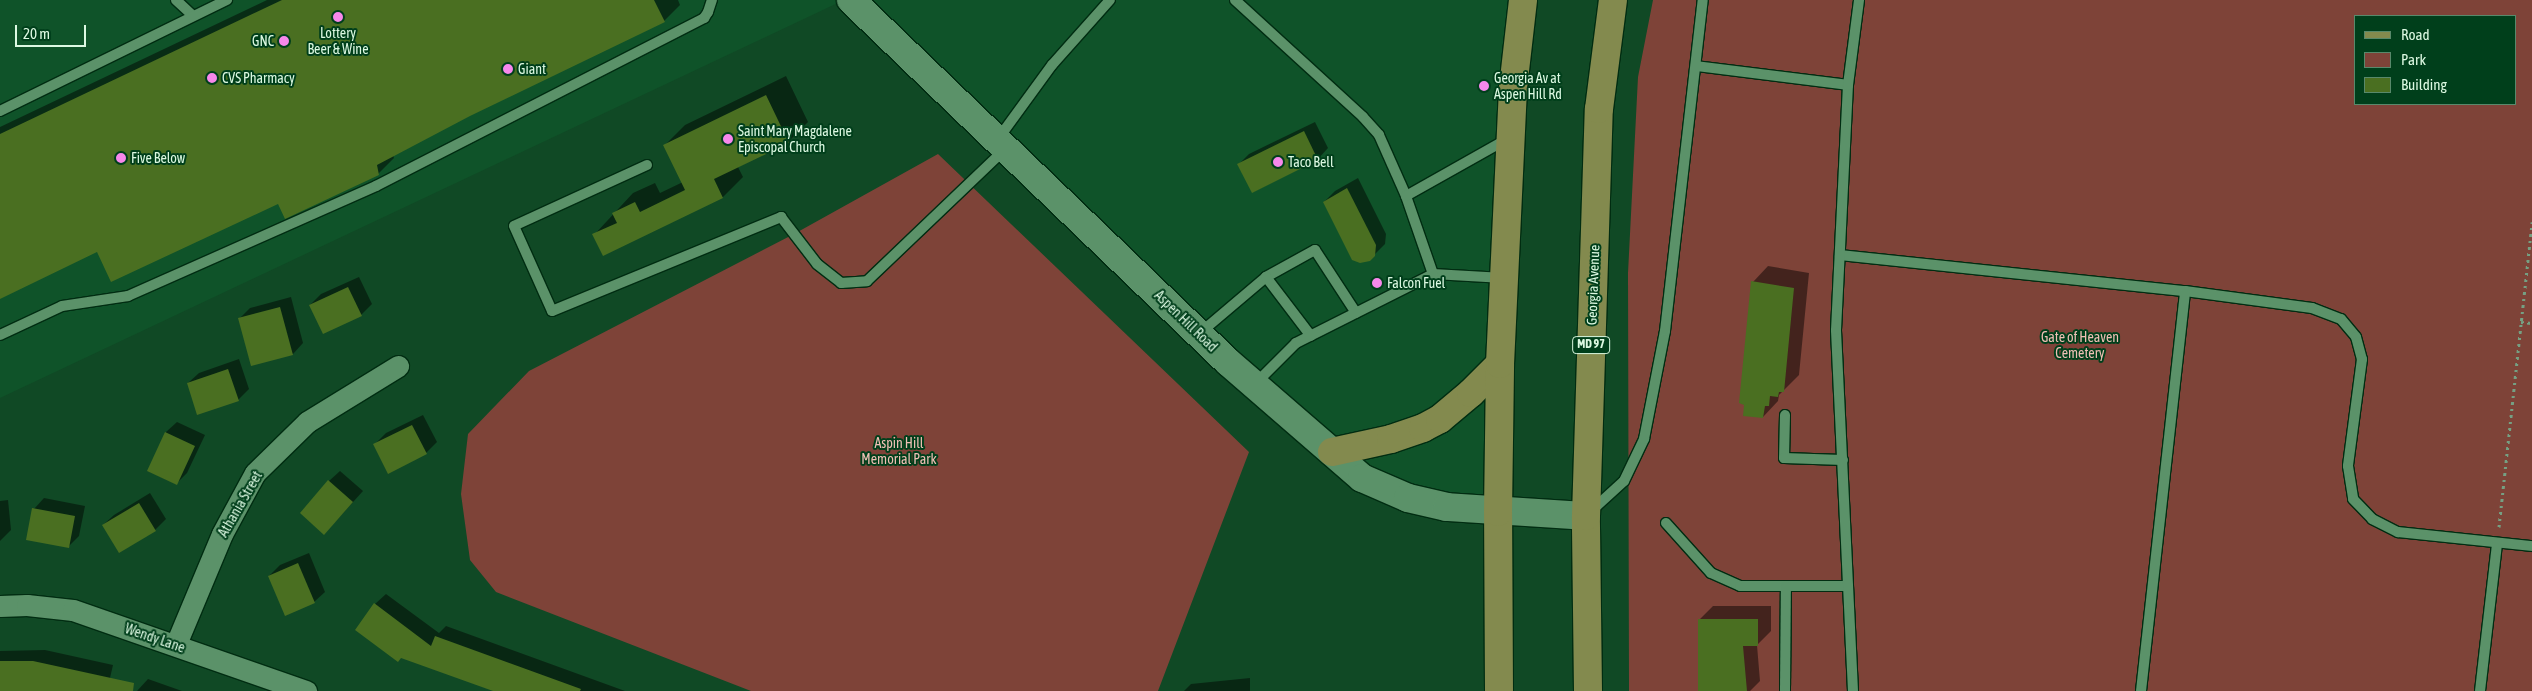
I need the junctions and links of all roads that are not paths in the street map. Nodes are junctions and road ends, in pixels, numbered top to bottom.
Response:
1 (176, 0) edge
2 (227, 0) edge
3 (712, 0) edge
4 (851, 0) edge
5 (1110, 0) edge
6 (1235, 0) edge
7 (1613, 0) edge
8 (1703, 0) edge
9 (1859, 0) edge
10 (1523, 1) edge
11 (193, 16) junction
12 (1696, 66) junction
13 (1848, 85) junction
14 (0, 111) edge
15 (1510, 137) junction
16 (1002, 144) junction
17 (647, 166) dead end
18 (1406, 196) junction
19 (1840, 255) junction
20 (1432, 274) junction
21 (1266, 277) junction
22 (1504, 278) junction
23 (2185, 291) junction
24 (1356, 313) junction
25 (1200, 334) junction
26 (0, 335) edge
27 (1311, 336) junction
28 (1500, 364) junction
29 (398, 366) dead end
30 (1254, 385) junction
31 (1785, 414) dead end
32 (1332, 452) junction
33 (1843, 460) junction
34 (1498, 512) junction
35 (1586, 516) junction
36 (1666, 523) dead end
37 (2497, 543) junction
38 (2532, 546) edge
39 (1786, 586) junction
40 (1848, 586) junction
41 (0, 606) edge
42 (176, 644) junction
43 (306, 691) edge
44 (1499, 691) edge
45 (1588, 691) edge
46 (1785, 691) edge
47 (1853, 691) edge
48 (2140, 691) edge
49 (2480, 691) edge

1 - 11 lane
2 - 11 lane
3 - 26 lane
4 - 16 street, Aspen Hill Road
5 - 16 lane
6 - 18 lane
7 - 35 main road, Georgia Avenue / MD 97
8 - 12 lane
9 - 13 lane
10 - 15 main road
11 - 14 lane
12 - 13 lane
12 - 35 lane
13 - 19 lane
15 - 18 lane
15 - 22 main road
16 - 17 lane
16 - 25 street, Aspen Hill Road
18 - 20 lane
19 - 23 lane
19 - 33 lane
20 - 22 lane
20 - 24 lane
21 - 24 lane
21 - 25 lane
21 - 27 lane
22 - 28 main road
23 - 37 lane
23 - 48 lane
24 - 27 lane
25 - 30 street, Aspen Hill Road
27 - 30 lane
28 - 32 main road
28 - 34 main road
29 - 42 street, Athania Street
30 - 32 street, Aspen Hill Road
31 - 33 lane
32 - 34 street, Aspen Hill Road
33 - 40 lane
34 - 35 street, Aspen Hill Road
34 - 44 main road
35 - 45 main road, Georgia Avenue / MD 97
36 - 39 lane
37 - 38 lane
37 - 49 lane
39 - 40 lane
39 - 46 lane
40 - 47 lane
41 - 42 street, Wendy Lane
42 - 43 street, Wendy Lane

